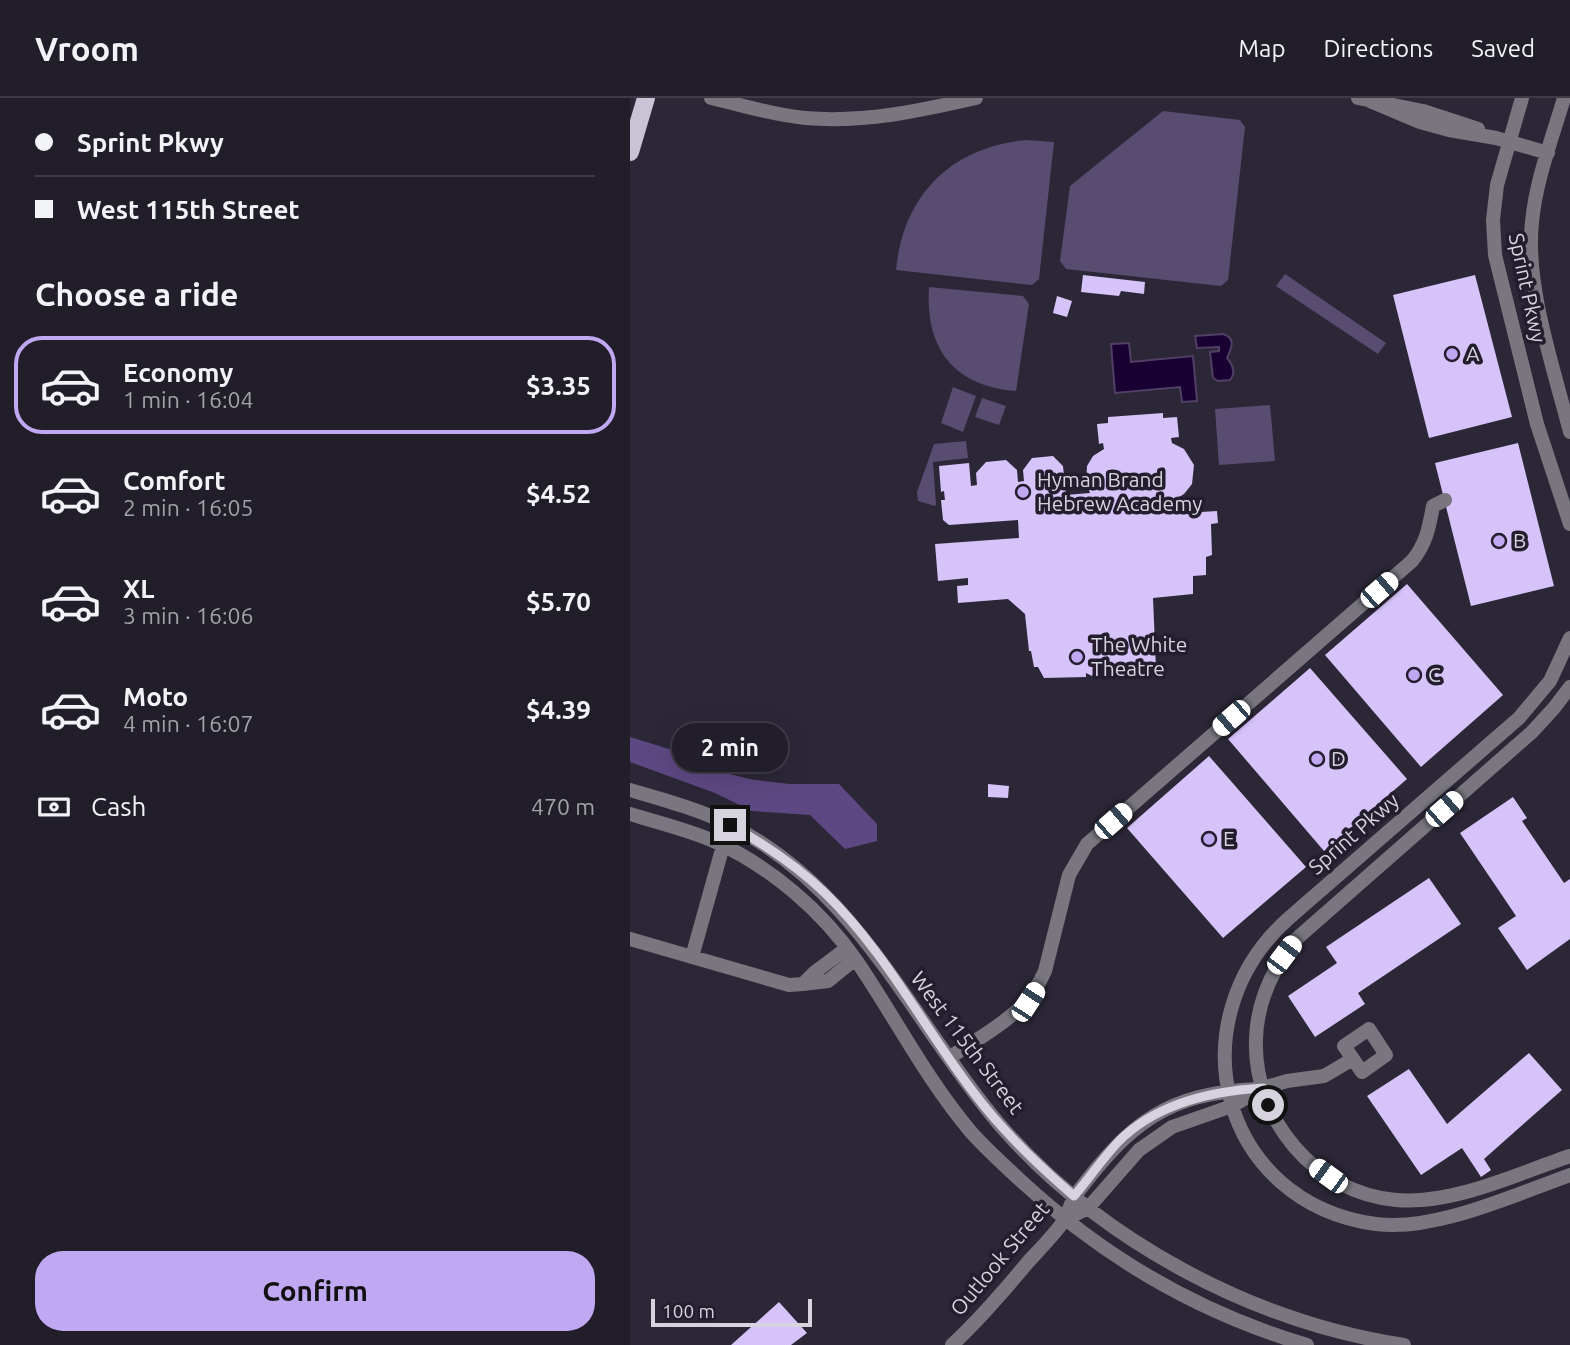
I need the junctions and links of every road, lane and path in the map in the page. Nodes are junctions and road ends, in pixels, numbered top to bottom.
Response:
1 (646, 98) edge
2 (711, 98) edge
3 (976, 98) edge
4 (1522, 98) edge
5 (1564, 98) edge
6 (1364, 100) edge
7 (1503, 140) junction
8 (630, 152) edge
9 (1548, 153) junction
10 (1570, 432) edge
11 (1445, 500) dead end
12 (1570, 524) edge
13 (1570, 638) edge
14 (1570, 687) edge
15 (630, 790) edge
16 (630, 814) edge
17 (723, 846) junction
18 (630, 939) edge
19 (851, 954) junction
20 (692, 957) junction
21 (949, 1058) junction
22 (1353, 1059) dead end
23 (1263, 1088) junction
24 (1228, 1090) junction
25 (1232, 1106) junction
26 (1570, 1156) edge
27 (1570, 1175) edge
28 (1074, 1196) junction
29 (1088, 1207) junction
30 (1065, 1220) junction
31 (953, 1345) edge
32 (1307, 1345) edge
33 (1404, 1345) edge

1 - 8 main road
2 - 3 street
4 - 7 street, Sprint Pkwy
5 - 9 street, Sprint Pkwy
6 - 7 street
7 - 9 street
7 - 12 street, Sprint Pkwy
9 - 10 street, Sprint Pkwy
11 - 21 street
13 - 24 street, Sprint Pkwy
14 - 23 street, Sprint Pkwy
15 - 21 street, West 115th Street
16 - 17 street, West 115th Street
17 - 19 street, West 115th Street
17 - 20 street
18 - 20 street
19 - 20 street
19 - 30 street, West 115th Street
21 - 28 street, West 115th Street
22 - 23 street
23 - 24 street
23 - 25 street
23 - 26 street, Sprint Pkwy
24 - 25 street, Sprint Pkwy
24 - 28 street
25 - 27 street, Sprint Pkwy
25 - 29 street
28 - 29 street, West 115th Street
28 - 30 street, Outlook Street
29 - 30 street
29 - 33 street, West 115th Street
30 - 31 street, Outlook Street
30 - 32 street, West 115th Street

